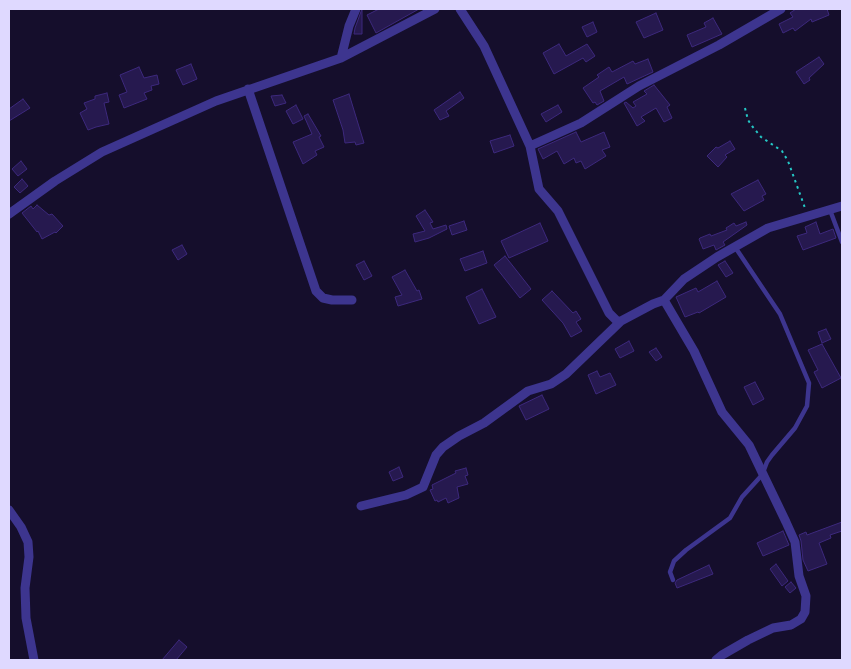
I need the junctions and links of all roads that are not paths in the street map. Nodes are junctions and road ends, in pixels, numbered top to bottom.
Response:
1 (356, 9) edge
2 (435, 9) edge
3 (460, 9) edge
4 (781, 9) edge
5 (341, 58) junction
6 (248, 89) junction
7 (530, 146) junction
8 (842, 206) edge
9 (830, 210) junction
10 (9, 214) edge
11 (842, 242) edge
12 (735, 247) junction
13 (352, 300) dead end
14 (664, 300) junction
15 (622, 321) junction
16 (762, 475) junction
17 (361, 506) dead end
18 (9, 510) edge
19 (673, 580) dead end
20 (34, 660) edge
21 (716, 660) edge

1 - 5 street
2 - 5 street
3 - 7 street
4 - 7 street
5 - 6 street
6 - 10 street
6 - 13 street
7 - 15 street
8 - 9 street
9 - 11 lane
9 - 12 street
12 - 14 street
12 - 16 lane
14 - 15 street
14 - 16 street
15 - 17 street
16 - 19 lane
16 - 21 street
18 - 20 street

